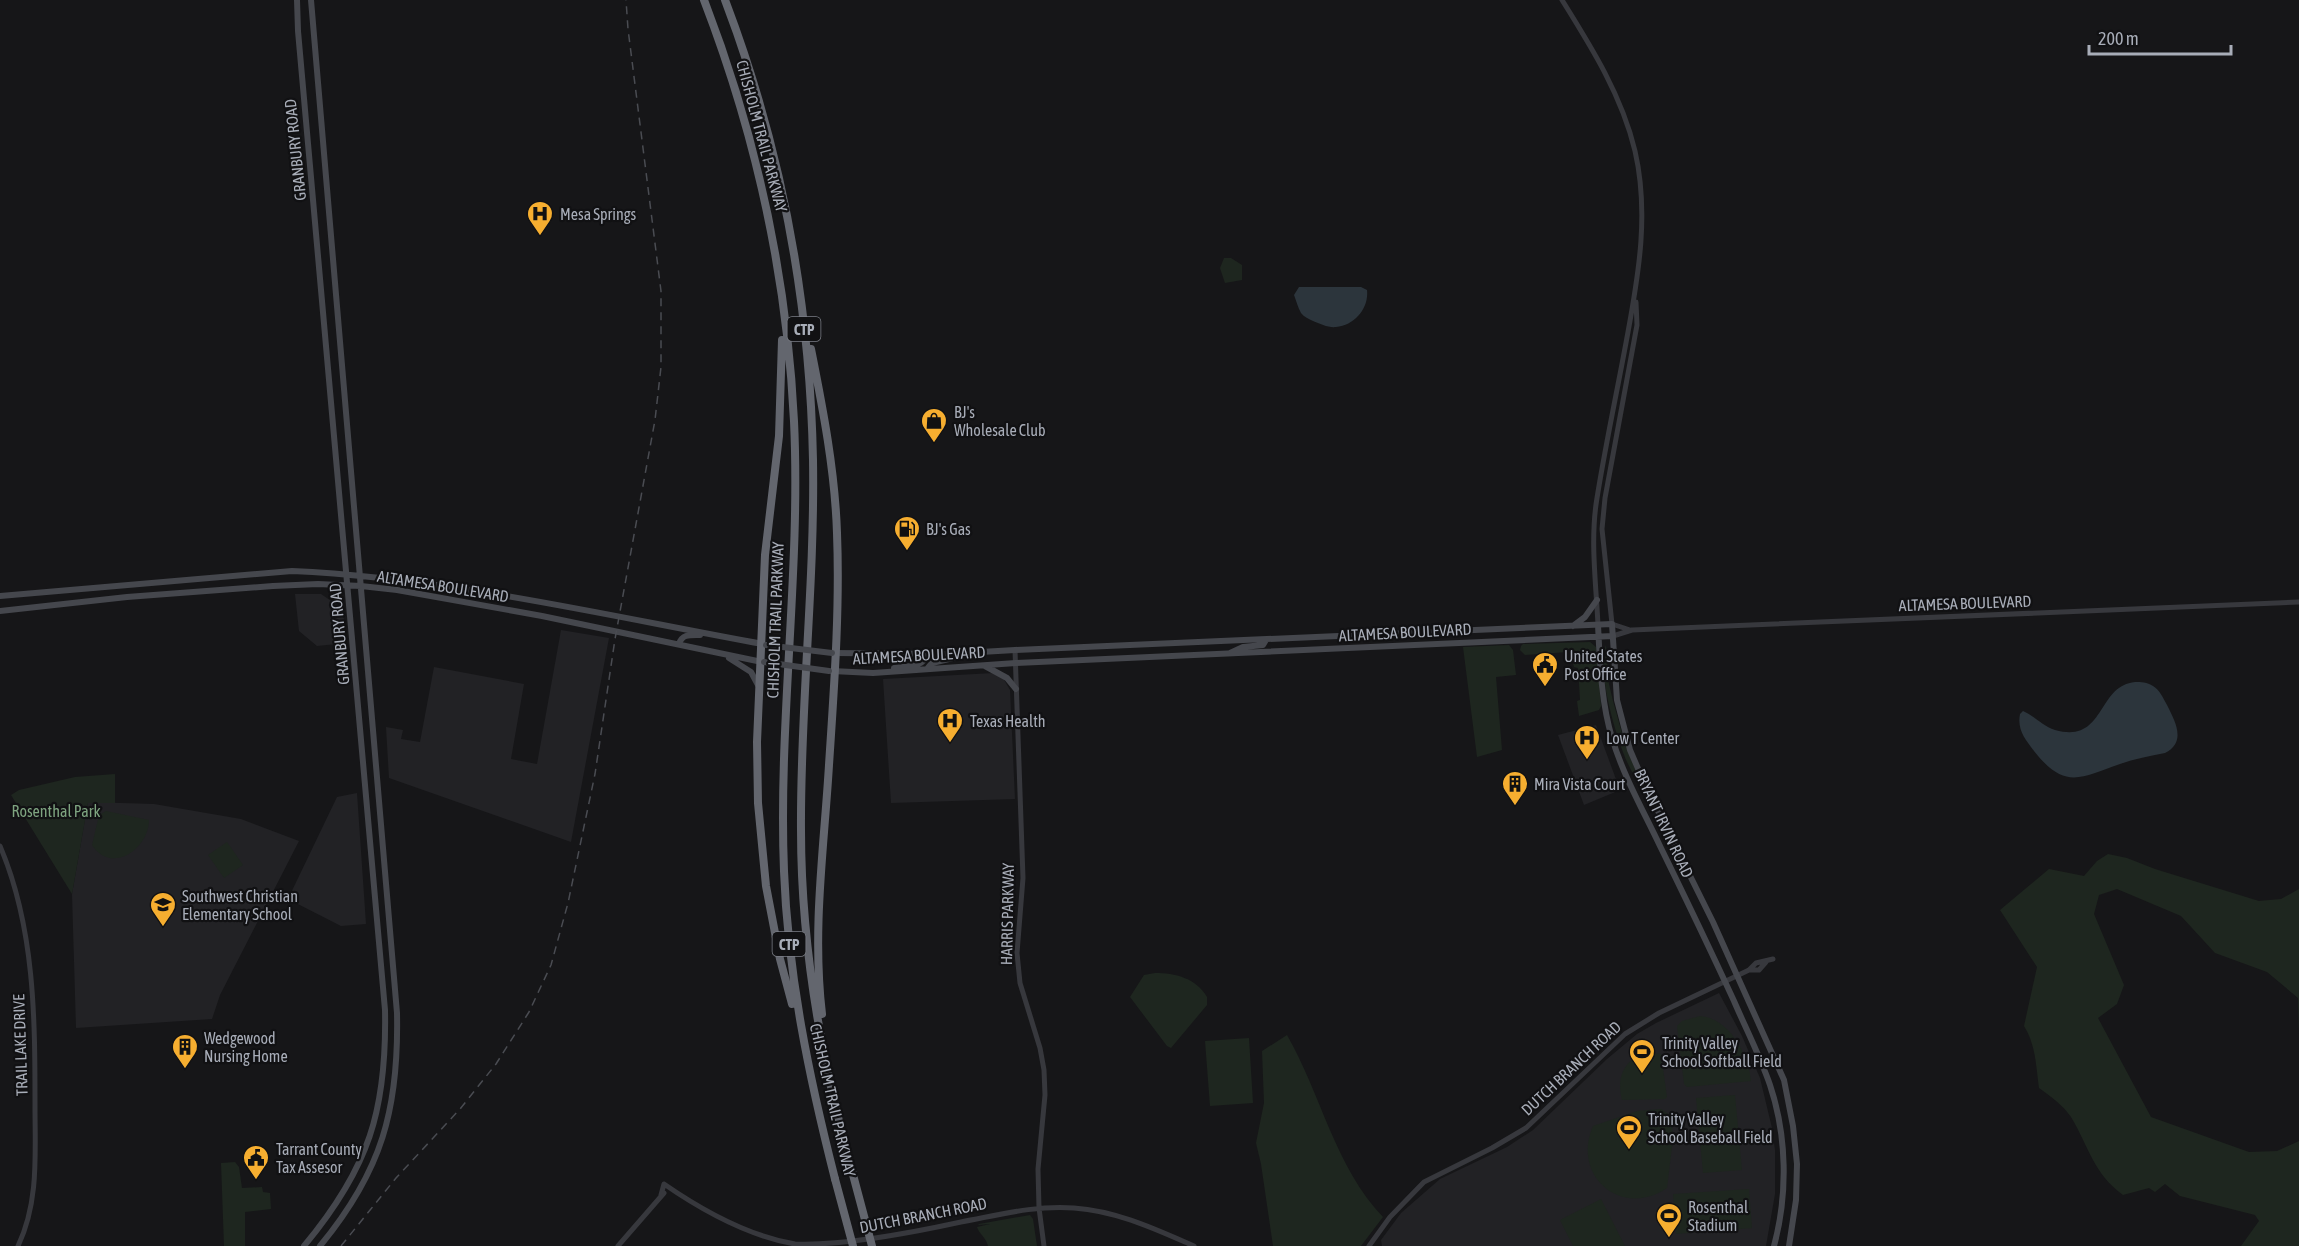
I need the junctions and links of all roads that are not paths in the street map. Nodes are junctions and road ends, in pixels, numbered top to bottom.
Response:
1 (297, 0) edge
2 (312, 0) edge
3 (704, 0) edge
4 (724, 0) edge
5 (1562, 0) edge
6 (783, 303) junction
7 (802, 303) junction
8 (1626, 366) junction
9 (348, 432) junction
10 (333, 433) junction
11 (347, 573) junction
12 (228, 576) junction
13 (360, 576) junction
14 (98, 586) junction
15 (348, 586) junction
16 (361, 586) junction
17 (230, 589) junction
18 (0, 596) edge
19 (100, 599) junction
20 (1597, 600) junction
21 (2299, 602) edge
22 (545, 603) junction
23 (0, 610) edge
24 (543, 616) junction
25 (1612, 624) junction
26 (1598, 625) junction
27 (1573, 626) junction
28 (1632, 630) junction
29 (710, 634) junction
30 (1613, 636) junction
31 (1599, 637) junction
32 (1266, 640) junction
33 (679, 644) junction
34 (763, 644) junction
35 (1015, 650) junction
36 (834, 653) junction
37 (1229, 653) junction
38 (724, 654) junction
39 (927, 654) junction
40 (963, 654) junction
41 (762, 662) junction
42 (1016, 663) junction
43 (985, 665) junction
44 (927, 669) junction
45 (832, 671) junction
46 (873, 673) junction
47 (356, 678) junction
48 (368, 678) junction
49 (759, 687) junction
50 (1016, 689) junction
51 (0, 846) edge
52 (387, 886) junction
53 (374, 888) junction
54 (1773, 959) dead end
55 (1737, 975) junction
56 (1725, 982) junction
57 (397, 1013) junction
58 (385, 1014) junction
59 (805, 1055) junction
60 (832, 1095) junction
61 (374, 1124) junction
62 (386, 1127) junction
63 (670, 1188) junction
64 (661, 1195) junction
65 (1039, 1208) junction
66 (326, 1221) junction
67 (336, 1227) junction
68 (18, 1246) edge
69 (304, 1246) edge
70 (320, 1246) edge
71 (618, 1246) edge
72 (853, 1246) edge
73 (872, 1246) edge
74 (1044, 1246) edge
75 (1194, 1246) edge
76 (1369, 1246) edge
77 (1774, 1246) edge
78 (1790, 1246) edge

1 - 10 main road, GRANBURY ROAD
2 - 9 main road, GRANBURY ROAD
3 - 6 highway, CHISHOLM TRAIL PARKWAY / CTP
4 - 7 highway, CHISHOLM TRAIL PARKWAY / CTP
5 - 8 street, BRYANT IRVIN ROAD
6 - 34 highway
6 - 59 highway, CHISHOLM TRAIL PARKWAY / CTP
7 - 36 highway
7 - 60 highway, CHISHOLM TRAIL PARKWAY / CTP
8 - 20 street, BRYANT IRVIN ROAD
8 - 25 street, BRYANT IRVIN ROAD
9 - 10 main road
9 - 13 main road, GRANBURY ROAD
10 - 11 main road, GRANBURY ROAD
11 - 12 main road, ALTAMESA BOULEVARD
11 - 13 main road, ALTAMESA BOULEVARD
11 - 15 main road, GRANBURY ROAD
12 - 14 main road, ALTAMESA BOULEVARD
12 - 17 main road
13 - 16 main road, GRANBURY ROAD
13 - 22 main road, ALTAMESA BOULEVARD
14 - 18 main road, ALTAMESA BOULEVARD
14 - 19 main road
15 - 16 main road, ALTAMESA BOULEVARD
15 - 17 main road, ALTAMESA BOULEVARD
15 - 47 main road, GRANBURY ROAD
16 - 24 main road, ALTAMESA BOULEVARD
16 - 48 main road, GRANBURY ROAD
17 - 19 main road, ALTAMESA BOULEVARD
19 - 23 main road, ALTAMESA BOULEVARD
20 - 26 street, BRYANT IRVIN ROAD
20 - 27 main road
21 - 28 street, ALTAMESA BOULEVARD
22 - 24 main road
22 - 29 main road, ALTAMESA BOULEVARD
24 - 33 main road, ALTAMESA BOULEVARD
25 - 26 main road, ALTAMESA BOULEVARD
25 - 28 street, ALTAMESA BOULEVARD
25 - 30 main road, BRYANT IRVIN ROAD
26 - 27 main road, ALTAMESA BOULEVARD
26 - 31 main road, BRYANT IRVIN ROAD
27 - 32 main road, ALTAMESA BOULEVARD
28 - 30 street, ALTAMESA BOULEVARD
29 - 33 main road
29 - 34 main road, ALTAMESA BOULEVARD
30 - 31 main road, ALTAMESA BOULEVARD
30 - 55 main road, BRYANT IRVIN ROAD
31 - 37 main road, ALTAMESA BOULEVARD
31 - 56 main road, BRYANT IRVIN ROAD
32 - 35 main road, ALTAMESA BOULEVARD
32 - 37 main road
33 - 38 main road, ALTAMESA BOULEVARD
34 - 36 main road, ALTAMESA BOULEVARD, bridge
34 - 41 highway
35 - 40 main road, ALTAMESA BOULEVARD
35 - 42 street, HARRIS PARKWAY
36 - 39 main road, ALTAMESA BOULEVARD
36 - 45 highway
37 - 42 main road, ALTAMESA BOULEVARD
38 - 41 main road, ALTAMESA BOULEVARD
38 - 49 main road
39 - 40 main road, ALTAMESA BOULEVARD
39 - 46 main road
40 - 44 main road
41 - 45 main road, ALTAMESA BOULEVARD, bridge
41 - 49 highway
42 - 43 main road, ALTAMESA BOULEVARD
42 - 50 street, HARRIS PARKWAY
43 - 44 main road, ALTAMESA BOULEVARD
43 - 50 main road
44 - 46 main road, ALTAMESA BOULEVARD
45 - 46 main road, ALTAMESA BOULEVARD
45 - 60 highway
47 - 48 main road
47 - 53 main road, GRANBURY ROAD
48 - 52 main road, GRANBURY ROAD
49 - 59 highway
50 - 65 street, HARRIS PARKWAY
51 - 68 street, TRAIL LAKE DRIVE
52 - 53 main road
52 - 57 main road, GRANBURY ROAD
53 - 58 main road, GRANBURY ROAD
54 - 55 street, DUTCH BRANCH ROAD
55 - 56 street, DUTCH BRANCH ROAD
55 - 78 main road, BRYANT IRVIN ROAD
56 - 76 street, DUTCH BRANCH ROAD
56 - 77 main road, BRYANT IRVIN ROAD
57 - 58 main road
57 - 62 main road, GRANBURY ROAD
58 - 61 main road, GRANBURY ROAD
59 - 72 highway, CHISHOLM TRAIL PARKWAY / CTP, bridge
60 - 73 highway, CHISHOLM TRAIL PARKWAY / CTP, bridge
61 - 62 main road
61 - 66 main road, GRANBURY ROAD
62 - 67 main road, GRANBURY ROAD
63 - 64 street
63 - 64 street, DUTCH BRANCH ROAD
63 - 65 street, DUTCH BRANCH ROAD
64 - 71 street
65 - 74 street, HARRIS PARKWAY
65 - 75 street, DUTCH BRANCH ROAD
66 - 67 main road
66 - 69 main road, GRANBURY ROAD
67 - 70 main road, GRANBURY ROAD

